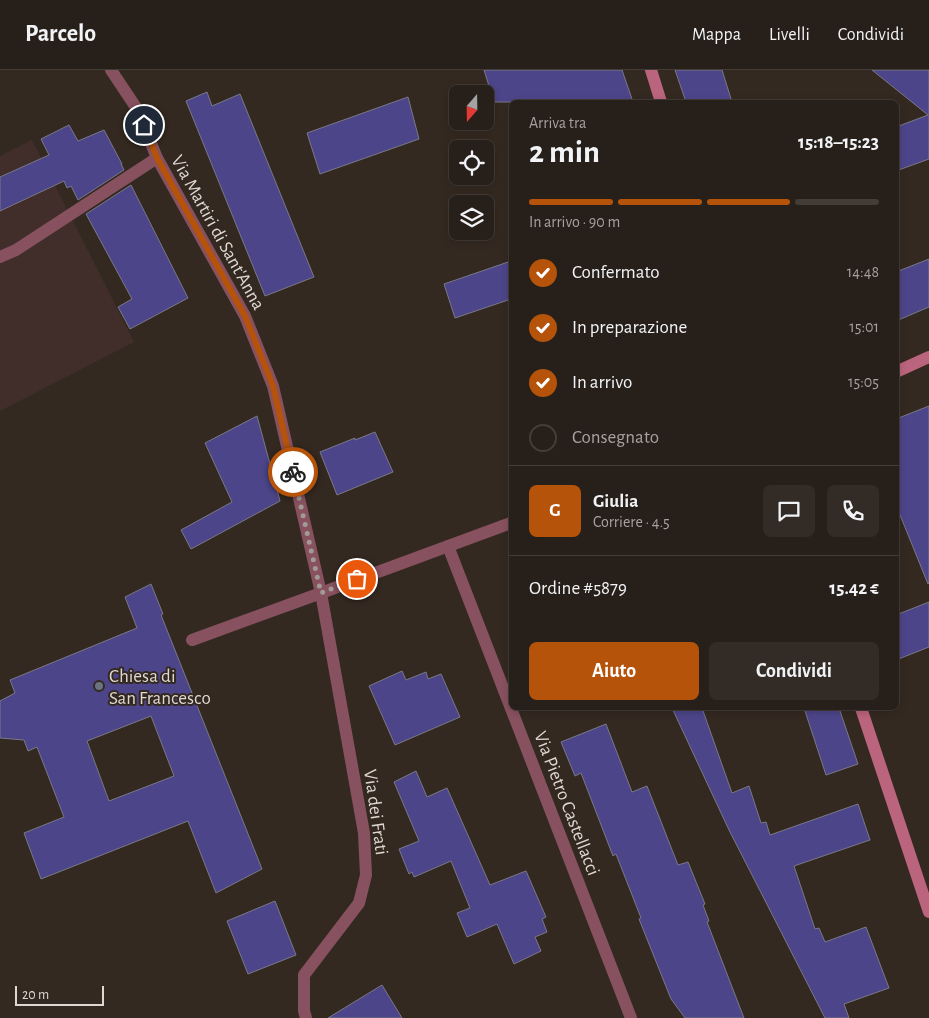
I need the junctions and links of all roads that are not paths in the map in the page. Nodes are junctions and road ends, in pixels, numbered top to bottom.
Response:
1 (111, 70) edge
2 (651, 70) edge
3 (660, 100) edge
4 (157, 158) junction
5 (0, 257) edge
6 (929, 358) edge
7 (899, 371) edge
8 (509, 524) edge
9 (448, 546) junction
10 (321, 593) junction
11 (192, 640) dead end
12 (509, 703) edge
13 (512, 710) edge
14 (862, 710) edge
15 (929, 912) edge
16 (306, 1018) edge
17 (631, 1018) edge

1 - 4 street, Via Martiri di Sant'Anna
2 - 3 main road
4 - 5 street
4 - 10 street, Via Martiri di Sant'Anna
6 - 7 main road
8 - 9 street
9 - 10 street
9 - 12 street, Via Pietro Castellacci
10 - 11 street
10 - 16 street, Via dei Frati
13 - 17 street, Via Pietro Castellacci
14 - 15 main road

